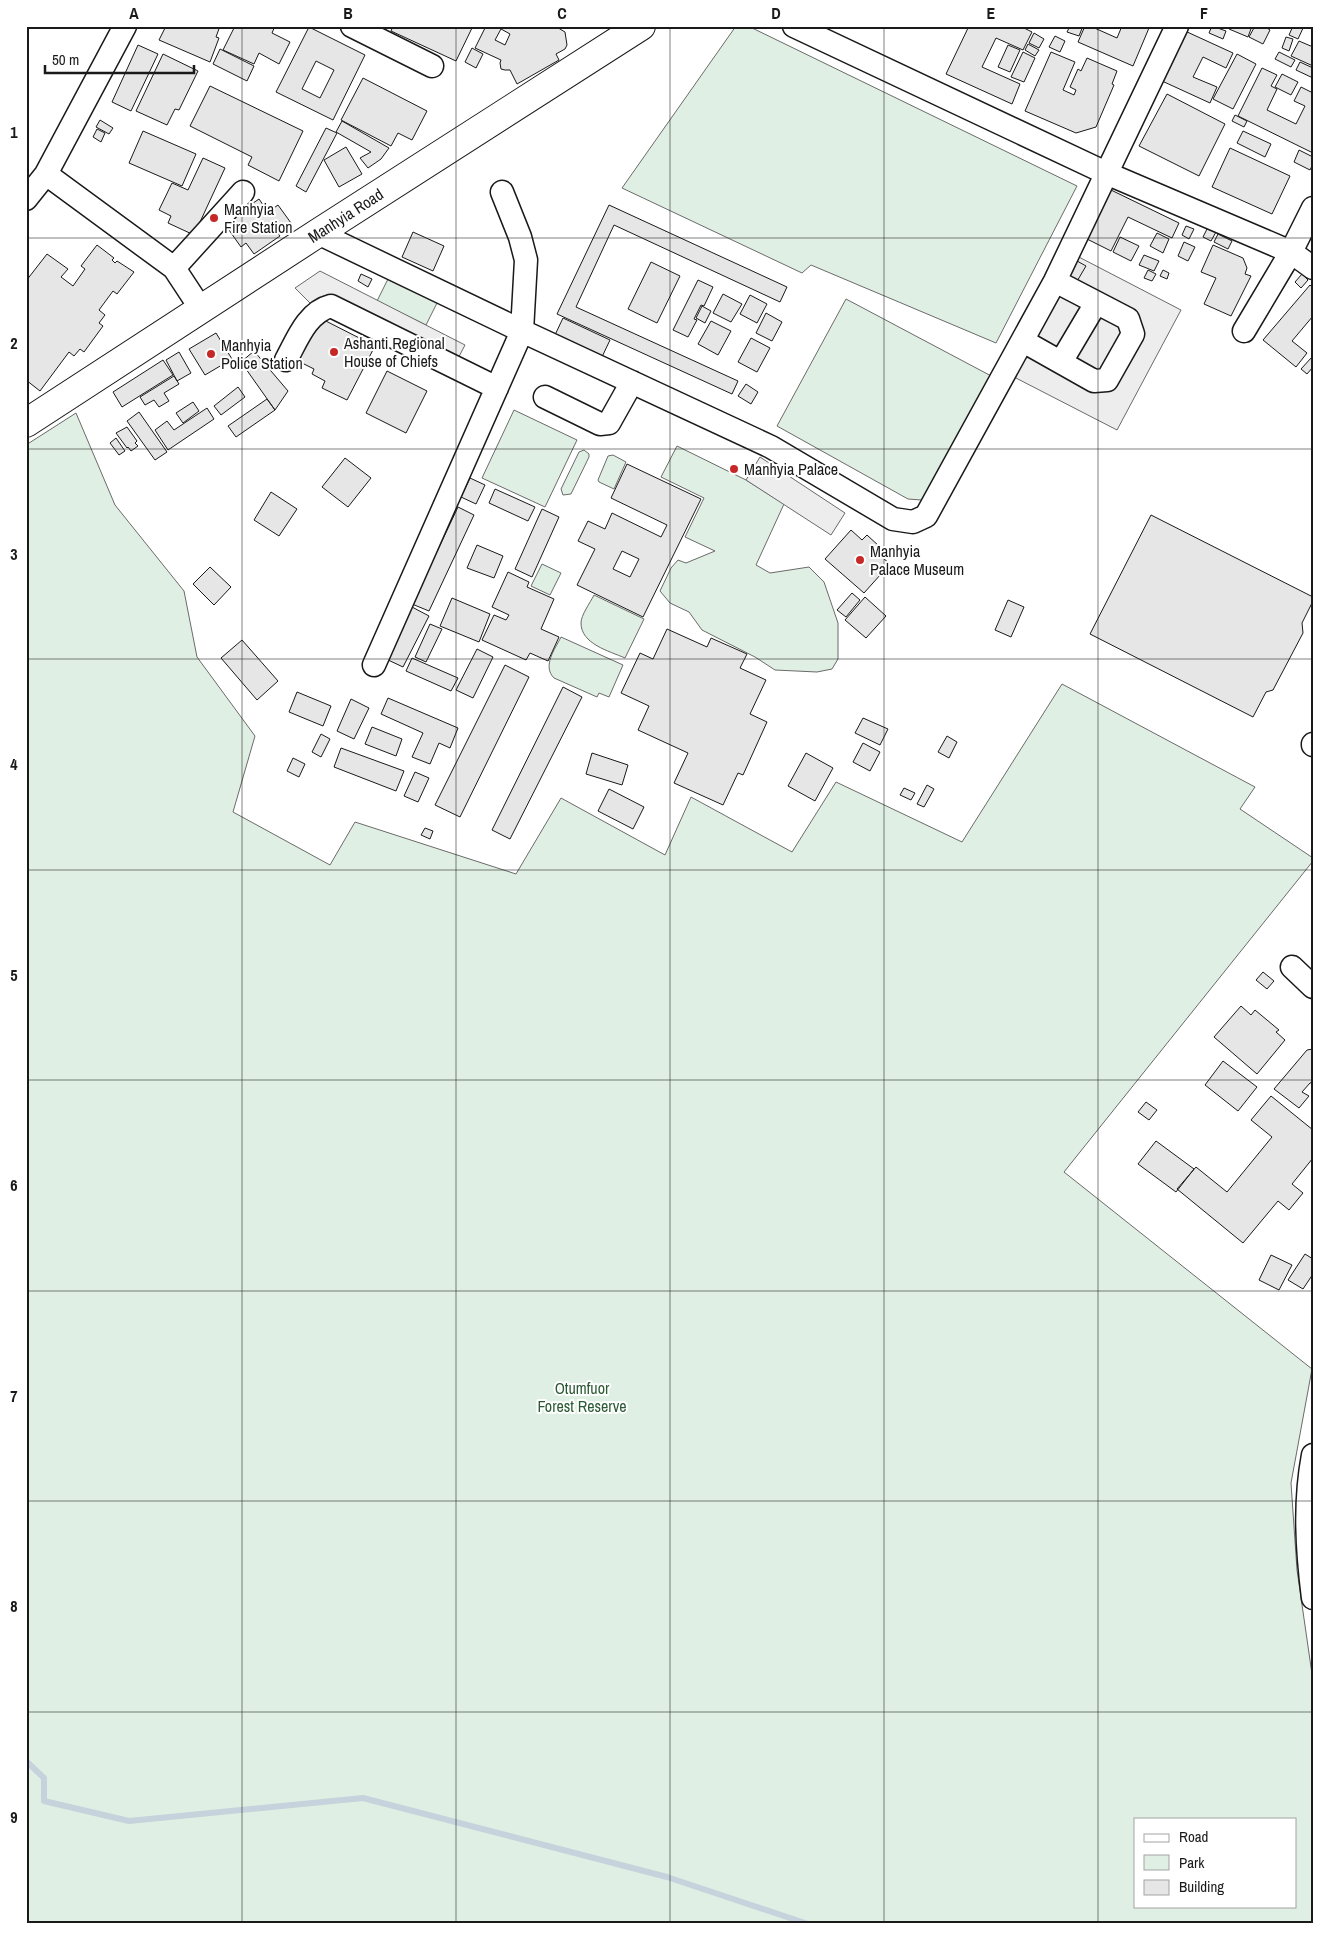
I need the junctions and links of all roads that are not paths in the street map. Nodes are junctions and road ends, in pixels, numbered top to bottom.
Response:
1 (125, 26) edge
2 (352, 26) edge
3 (641, 26) edge
4 (794, 26) edge
5 (1177, 26) edge
6 (432, 66) dead end
7 (46, 174) junction
8 (1106, 174) junction
9 (243, 192) dead end
10 (502, 192) dead end
11 (28, 194) edge
12 (1313, 208) edge
13 (318, 233) junction
14 (1291, 252) junction
15 (174, 268) junction
16 (1313, 268) edge
17 (1055, 281) junction
18 (1096, 303) junction
19 (201, 309) junction
20 (522, 331) junction
21 (1244, 331) dead end
22 (1023, 341) junction
23 (286, 360) dead end
24 (1061, 362) junction
25 (632, 382) junction
26 (496, 388) junction
27 (545, 398) dead end
28 (26, 423) edge
29 (374, 665) dead end
30 (1292, 967) dead end
31 (1313, 987) edge
32 (1313, 1455) edge
33 (1313, 1598) edge

1 - 7 street
2 - 6 street
3 - 13 main road, Manhyia Road
4 - 8 street
5 - 8 street
7 - 11 street
7 - 15 street
8 - 14 street
8 - 17 street
9 - 15 street
10 - 20 street
12 - 14 street
13 - 19 main road, Manhyia Road
13 - 20 street
14 - 16 street
14 - 21 street
15 - 19 street
17 - 18 street
17 - 22 street
18 - 24 street
18 - 24 street
19 - 28 main road, Manhyia Road
20 - 25 street
20 - 26 street
22 - 24 street
22 - 25 street
23 - 26 street
25 - 27 street
26 - 29 street
30 - 31 street
32 - 33 street

